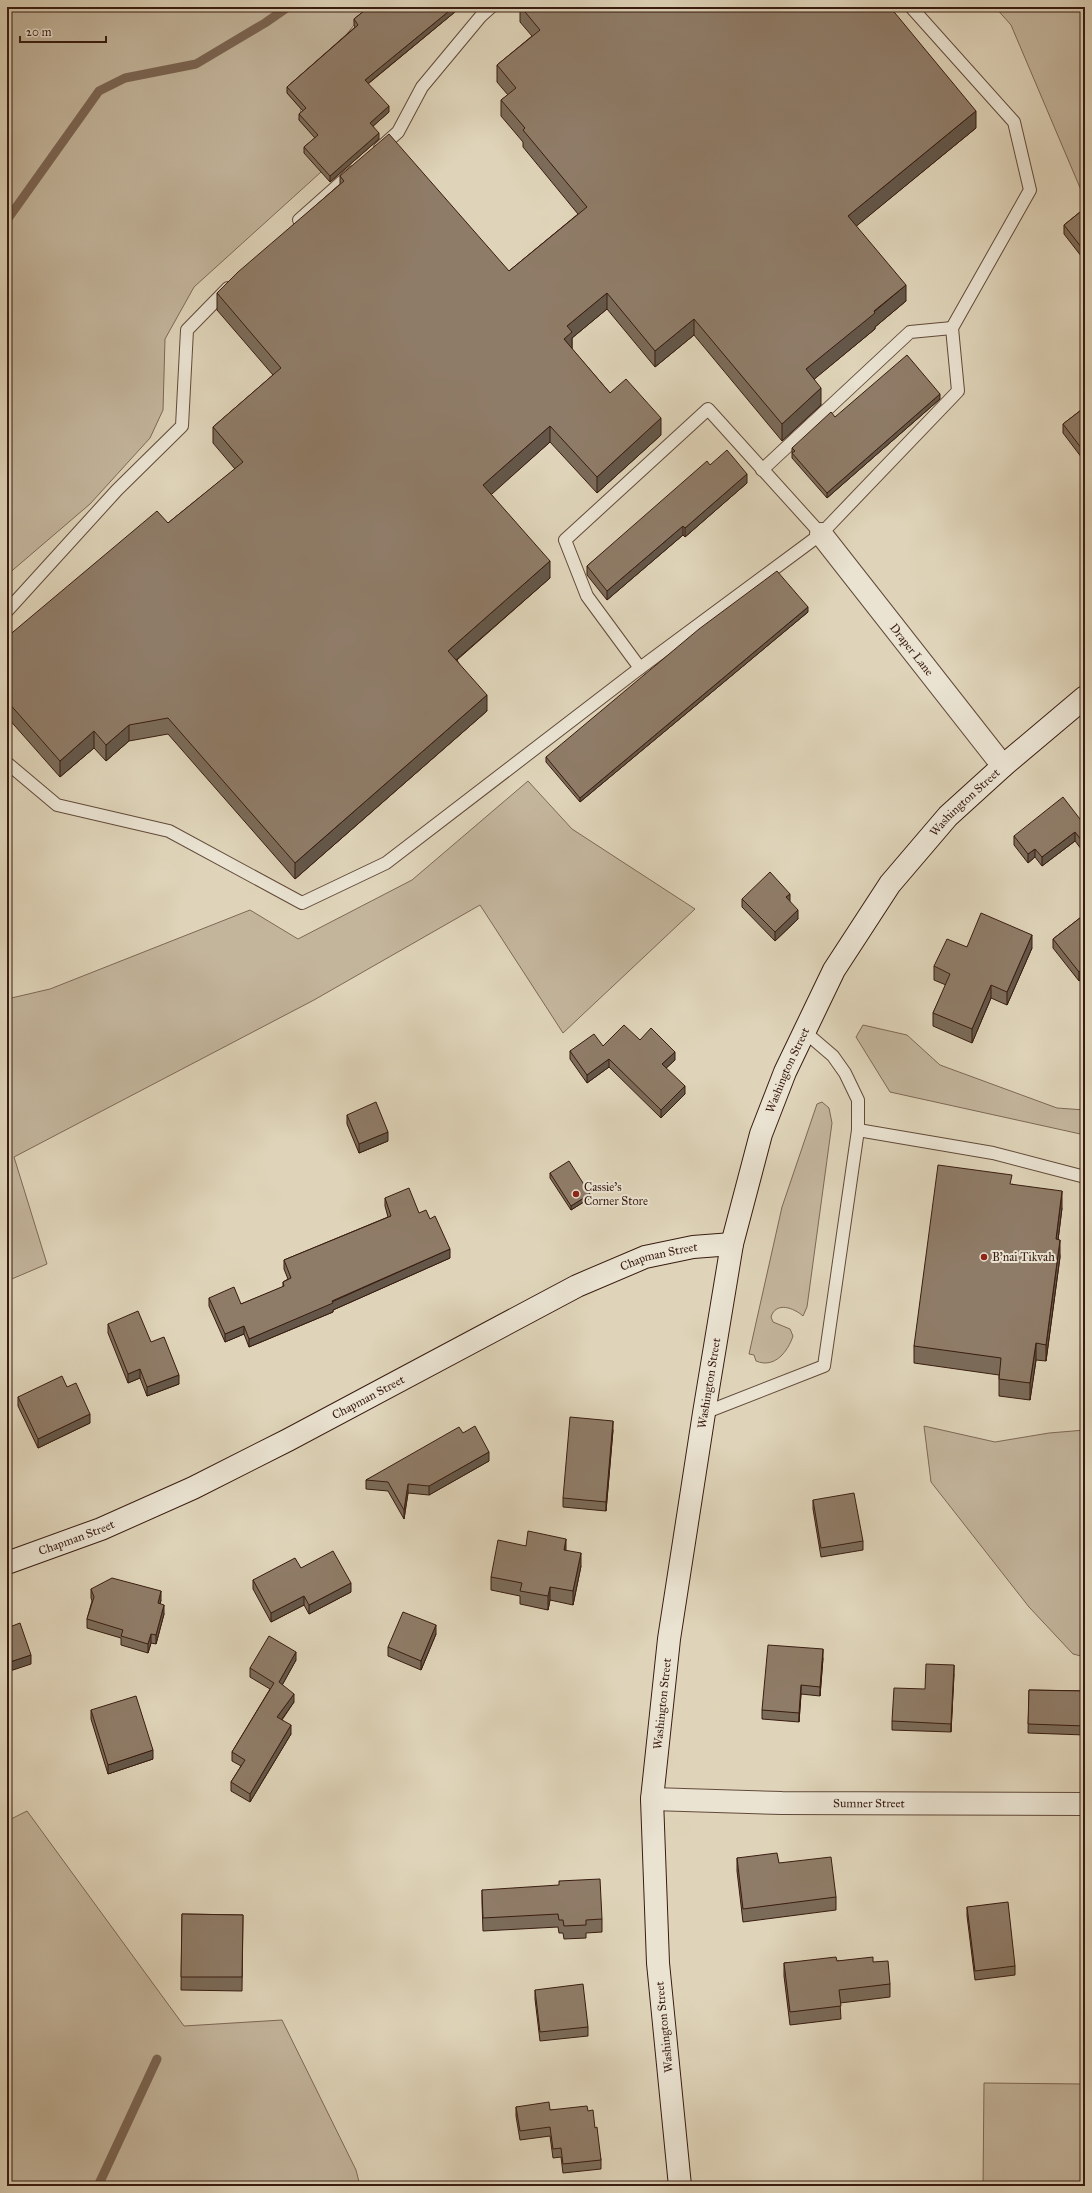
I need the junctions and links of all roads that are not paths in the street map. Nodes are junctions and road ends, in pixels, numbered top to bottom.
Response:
1 (491, 7) edge
2 (911, 7) edge
3 (289, 229) edge
4 (234, 281) edge
5 (952, 328) junction
6 (762, 470) junction
7 (821, 534) junction
8 (7, 611) edge
9 (640, 668) junction
10 (1085, 698) edge
11 (7, 763) edge
12 (1003, 766) junction
13 (805, 1032) junction
14 (858, 1130) junction
15 (1085, 1177) edge
16 (732, 1244) junction
17 (704, 1413) junction
18 (7, 1563) edge
19 (652, 1799) junction
20 (1085, 1804) edge
21 (680, 2186) edge

1 - 3 lane
2 - 5 lane
4 - 8 lane
5 - 6 lane
5 - 7 lane
6 - 7 lane
6 - 9 lane
7 - 9 lane
7 - 12 main road, Draper Lane
9 - 11 lane
10 - 12 main road, Washington Street
12 - 13 main road, Washington Street
13 - 14 lane
13 - 16 main road, Washington Street
14 - 15 lane
14 - 17 lane
16 - 17 main road, Washington Street
16 - 18 main road, Chapman Street
17 - 19 main road, Washington Street
19 - 20 main road, Sumner Street
19 - 21 main road, Washington Street

